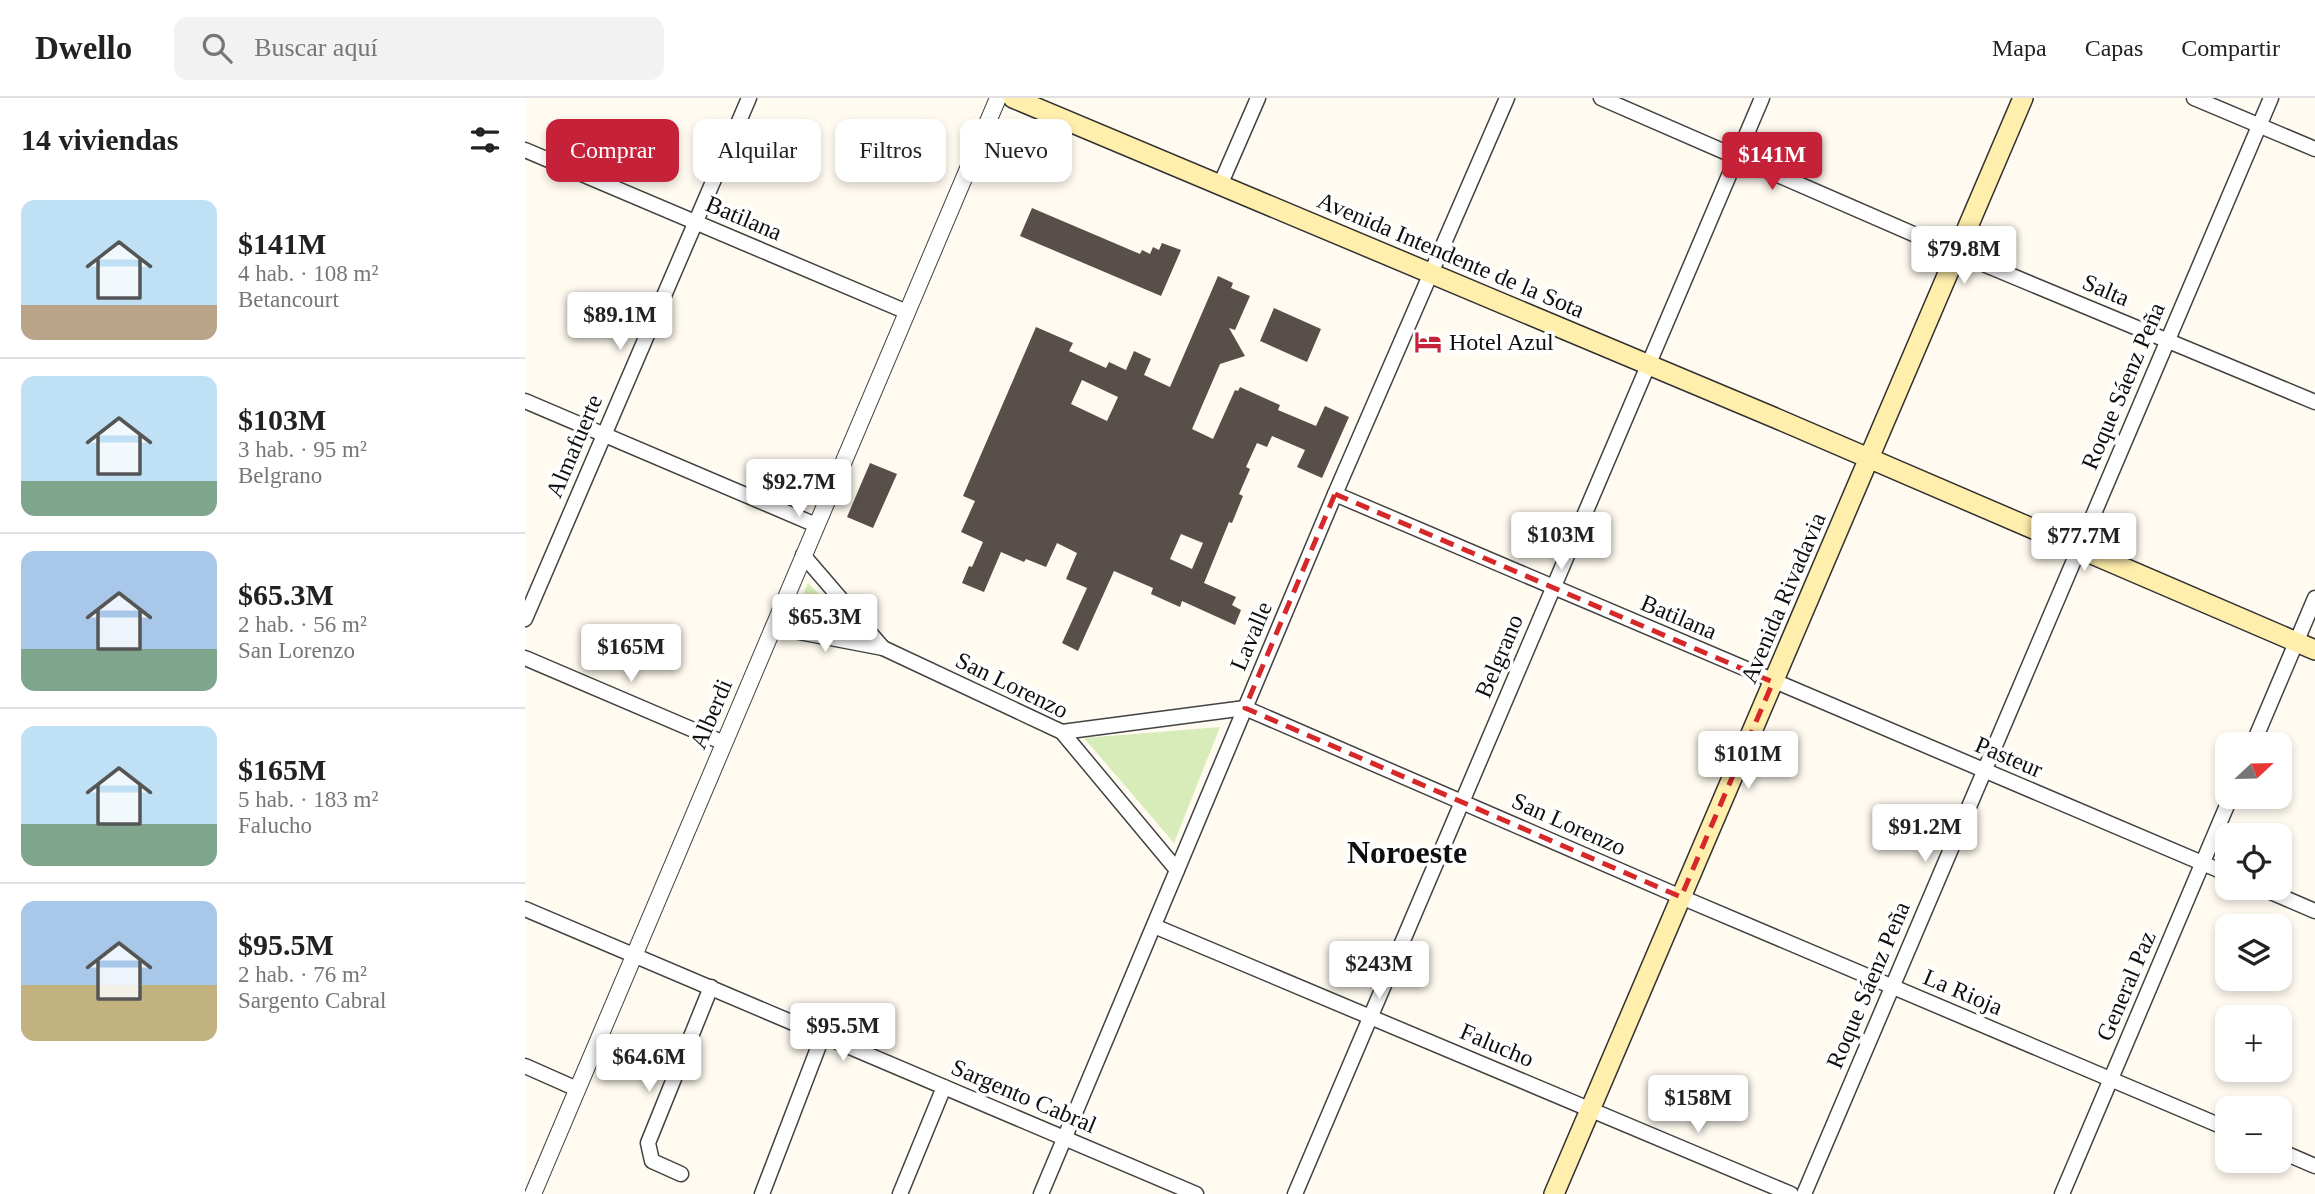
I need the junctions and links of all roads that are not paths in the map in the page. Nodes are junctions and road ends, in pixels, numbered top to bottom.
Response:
1 (749, 98) edge
2 (998, 98) edge
3 (1013, 98) edge
4 (1258, 98) edge
5 (1507, 98) edge
6 (1601, 98) edge
7 (1762, 98) edge
8 (2023, 98) edge
9 (2194, 98) edge
10 (2271, 98) edge
11 (2259, 125) junction
12 (2315, 149) edge
13 (525, 150) edge
14 (1737, 157) junction
15 (1221, 183) junction
16 (695, 223) junction
17 (1957, 253) junction
18 (1431, 273) junction
19 (907, 312) junction
20 (2168, 341) junction
21 (1648, 365) junction
22 (525, 401) edge
23 (2315, 402) edge
24 (604, 435) junction
25 (1869, 458) junction
26 (1335, 494) junction
27 (816, 525) junction
28 (2079, 548) junction
29 (803, 555) junction
30 (1553, 587) junction
31 (2315, 598) edge
32 (525, 619) edge
33 (773, 627) junction
34 (2297, 642) junction
35 (883, 648) junction
36 (2315, 650) edge
37 (525, 657) edge
38 (1773, 682) junction
39 (1245, 708) junction
40 (1062, 732) junction
41 (2258, 732) edge
42 (724, 743) junction
43 (1984, 771) junction
44 (1462, 802) junction
45 (2226, 809) edge
46 (2203, 863) junction
47 (2215, 868) edge
48 (1177, 870) junction
49 (1681, 897) junction
50 (2289, 900) edge
51 (525, 909) edge
52 (2315, 911) edge
53 (1154, 926) junction
54 (634, 955) junction
55 (711, 987) junction
56 (1892, 987) junction
57 (1370, 1017) junction
58 (823, 1035) junction
59 (525, 1066) edge
60 (2111, 1079) junction
61 (944, 1087) junction
62 (577, 1089) junction
63 (1591, 1109) junction
64 (2215, 1123) edge
65 (1065, 1138) junction
66 (2292, 1156) edge
67 (2315, 1166) edge
68 (681, 1174) dead end
69 (533, 1194) edge
70 (762, 1194) edge
71 (900, 1194) edge
72 (1041, 1194) edge
73 (1196, 1194) edge
74 (1295, 1194) edge
75 (1554, 1194) edge
76 (1791, 1194) edge
77 (1804, 1194) edge
78 (2062, 1194) edge

1 - 16 street, Almafuerte
2 - 19 street, Alberdi
3 - 15 main road, Avenida Intendente de la Sota
4 - 15 street
5 - 18 street, Lavalle
6 - 14 street, Salta
7 - 14 street, Belgrano
8 - 17 main road, Avenida Rivadavia
9 - 11 street
10 - 11 street, Roque Sáenz Peña
11 - 12 street
11 - 20 street, Roque Sáenz Peña
13 - 16 street, Batilana
14 - 17 street, Salta
14 - 21 street, Belgrano
15 - 18 main road, Avenida Intendente de la Sota
16 - 19 street, Batilana
16 - 24 street, Almafuerte
17 - 20 street, Salta
17 - 25 main road, Avenida Rivadavia
18 - 21 main road, Avenida Intendente de la Sota
18 - 26 street, Lavalle
19 - 27 street, Alberdi
20 - 23 street, Salta
20 - 28 street, Roque Sáenz Peña
21 - 25 main road, Avenida Intendente de la Sota
21 - 30 street, Belgrano
22 - 24 street
24 - 27 street
24 - 32 street, Almafuerte
25 - 28 main road, Avenida Intendente de la Sota
25 - 38 main road, Avenida Rivadavia
26 - 30 street, Batilana
26 - 39 street, Lavalle
27 - 29 street, Alberdi
28 - 34 main road, Avenida Intendente de la Sota
28 - 43 street, Roque Sáenz Peña
29 - 33 street, Alberdi
29 - 35 street
30 - 38 street, Batilana
30 - 44 street, Belgrano
31 - 34 street
33 - 35 street, San Lorenzo
33 - 42 street, Alberdi
34 - 36 main road, Avenida Intendente de la Sota
34 - 41 street
35 - 40 street, San Lorenzo
37 - 42 street
38 - 43 street, Pasteur
38 - 49 main road, Avenida Rivadavia
39 - 40 street
39 - 44 street, San Lorenzo
39 - 48 street, Lavalle
40 - 48 street, San Lorenzo
42 - 54 street, Alberdi
43 - 46 street, Pasteur
43 - 56 street, Roque Sáenz Peña
44 - 49 street, San Lorenzo
44 - 57 street, Belgrano
45 - 46 street, General Paz
46 - 47 street, Pasteur
46 - 60 street, General Paz
48 - 53 street, Lavalle
49 - 56 street, La Rioja
49 - 63 main road, Avenida Rivadavia
50 - 52 street
51 - 54 street, Sargento Cabral
53 - 57 street, Falucho
53 - 65 street, Lavalle
54 - 55 street, Sargento Cabral
54 - 62 street, Alberdi
55 - 58 street, Sargento Cabral
55 - 68 street
56 - 60 street, La Rioja
56 - 77 street, Roque Sáenz Peña
57 - 63 street, Falucho
57 - 74 street, Belgrano
58 - 61 street, Sargento Cabral
58 - 70 street
59 - 62 street
60 - 64 street, La Rioja
60 - 78 street, General Paz
61 - 65 street, Sargento Cabral
61 - 71 street
62 - 69 street, Alberdi
63 - 75 main road, Avenida Rivadavia
63 - 76 street, Falucho
65 - 72 street, Lavalle
65 - 73 street, Sargento Cabral
66 - 67 street

